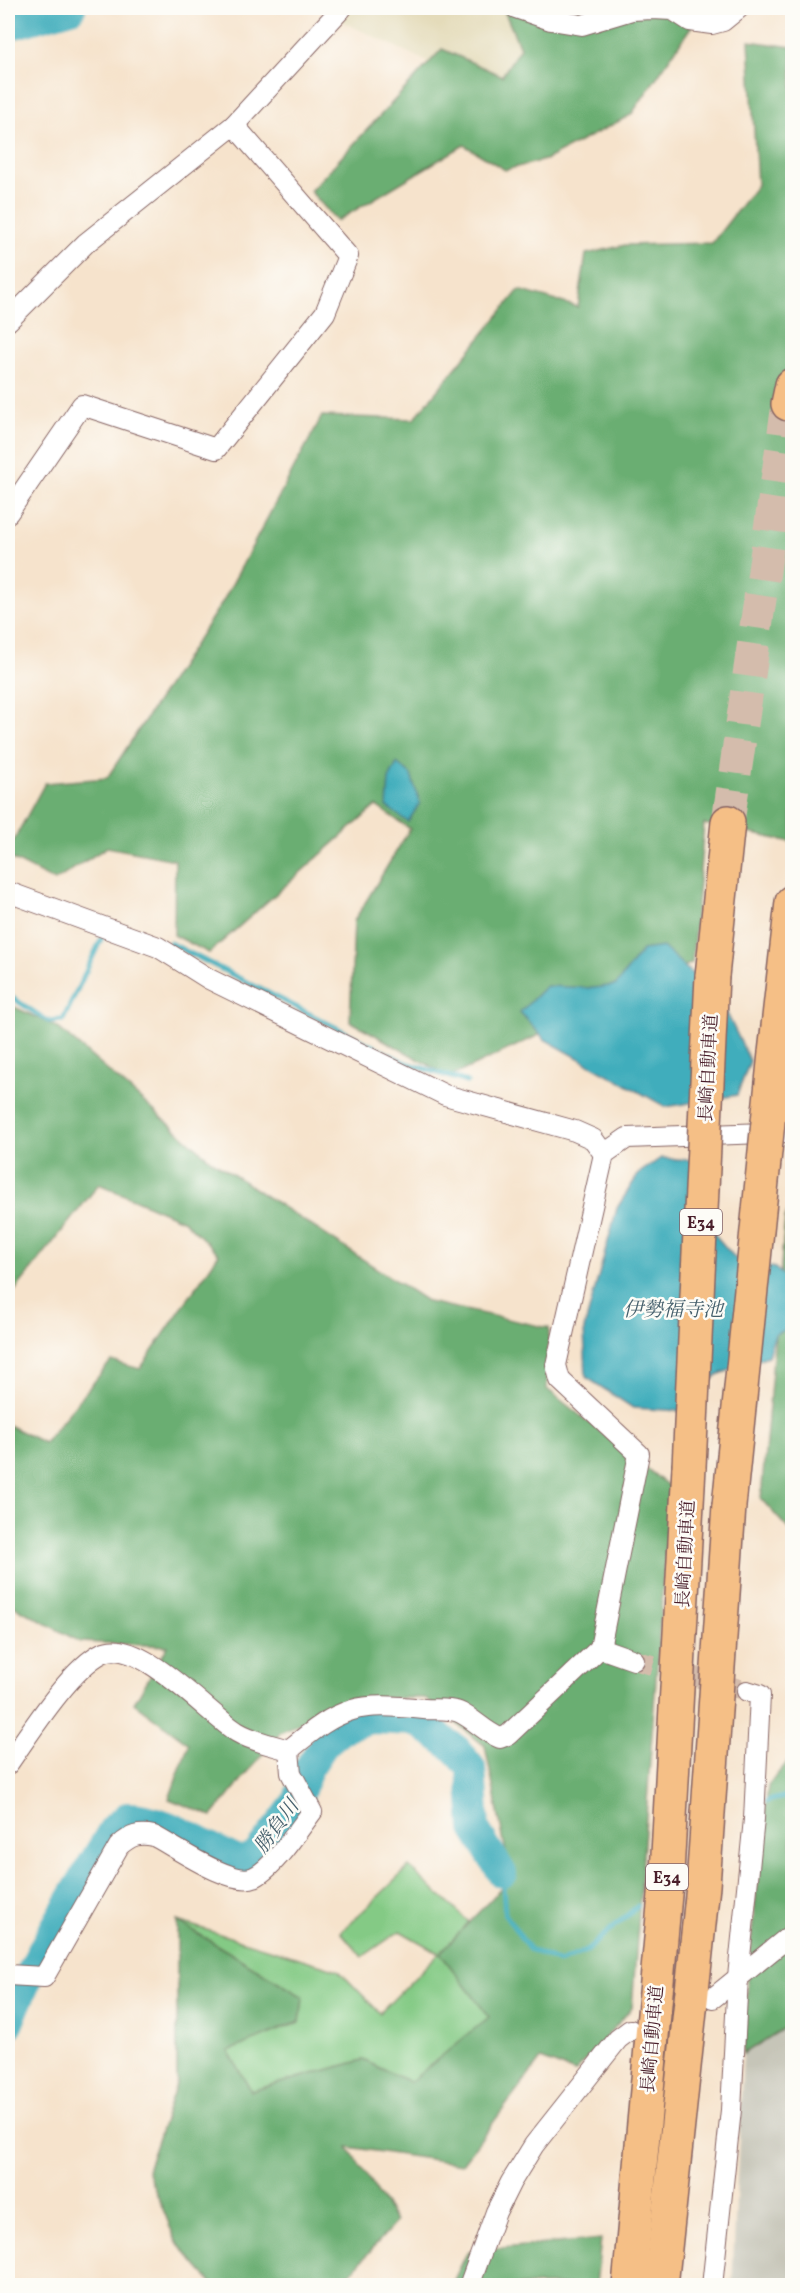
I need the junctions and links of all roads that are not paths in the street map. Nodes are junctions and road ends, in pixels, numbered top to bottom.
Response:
1 (342, 8) edge
2 (516, 8) edge
3 (739, 8) edge
4 (234, 125) junction
5 (8, 321) edge
6 (8, 513) edge
7 (728, 822) tunnel mouth
8 (8, 892) edge
9 (792, 902) edge
10 (790, 1132) dead end
11 (604, 1154) junction
12 (600, 1648) junction
13 (634, 1660) tunnel mouth
14 (747, 1691) tunnel mouth
15 (289, 1750) junction
16 (8, 1764) edge
17 (792, 1934) edge
18 (10, 1975) edge
19 (738, 1977) junction
20 (713, 1998) dead end
21 (630, 2030) dead end
22 (469, 2286) edge
23 (629, 2286) edge
24 (661, 2286) edge
25 (712, 2286) edge

1 - 4 street
2 - 3 street
4 - 5 street
4 - 6 street
7 - 23 highway, 長崎自動車道 / E34, bridge
8 - 11 street
9 - 24 highway, 長崎自動車道 / E34, bridge
10 - 11 street
11 - 12 street
12 - 13 street
12 - 15 street
14 - 19 street
15 - 16 street
15 - 18 street
17 - 19 street
19 - 20 street
19 - 25 street
21 - 22 street

